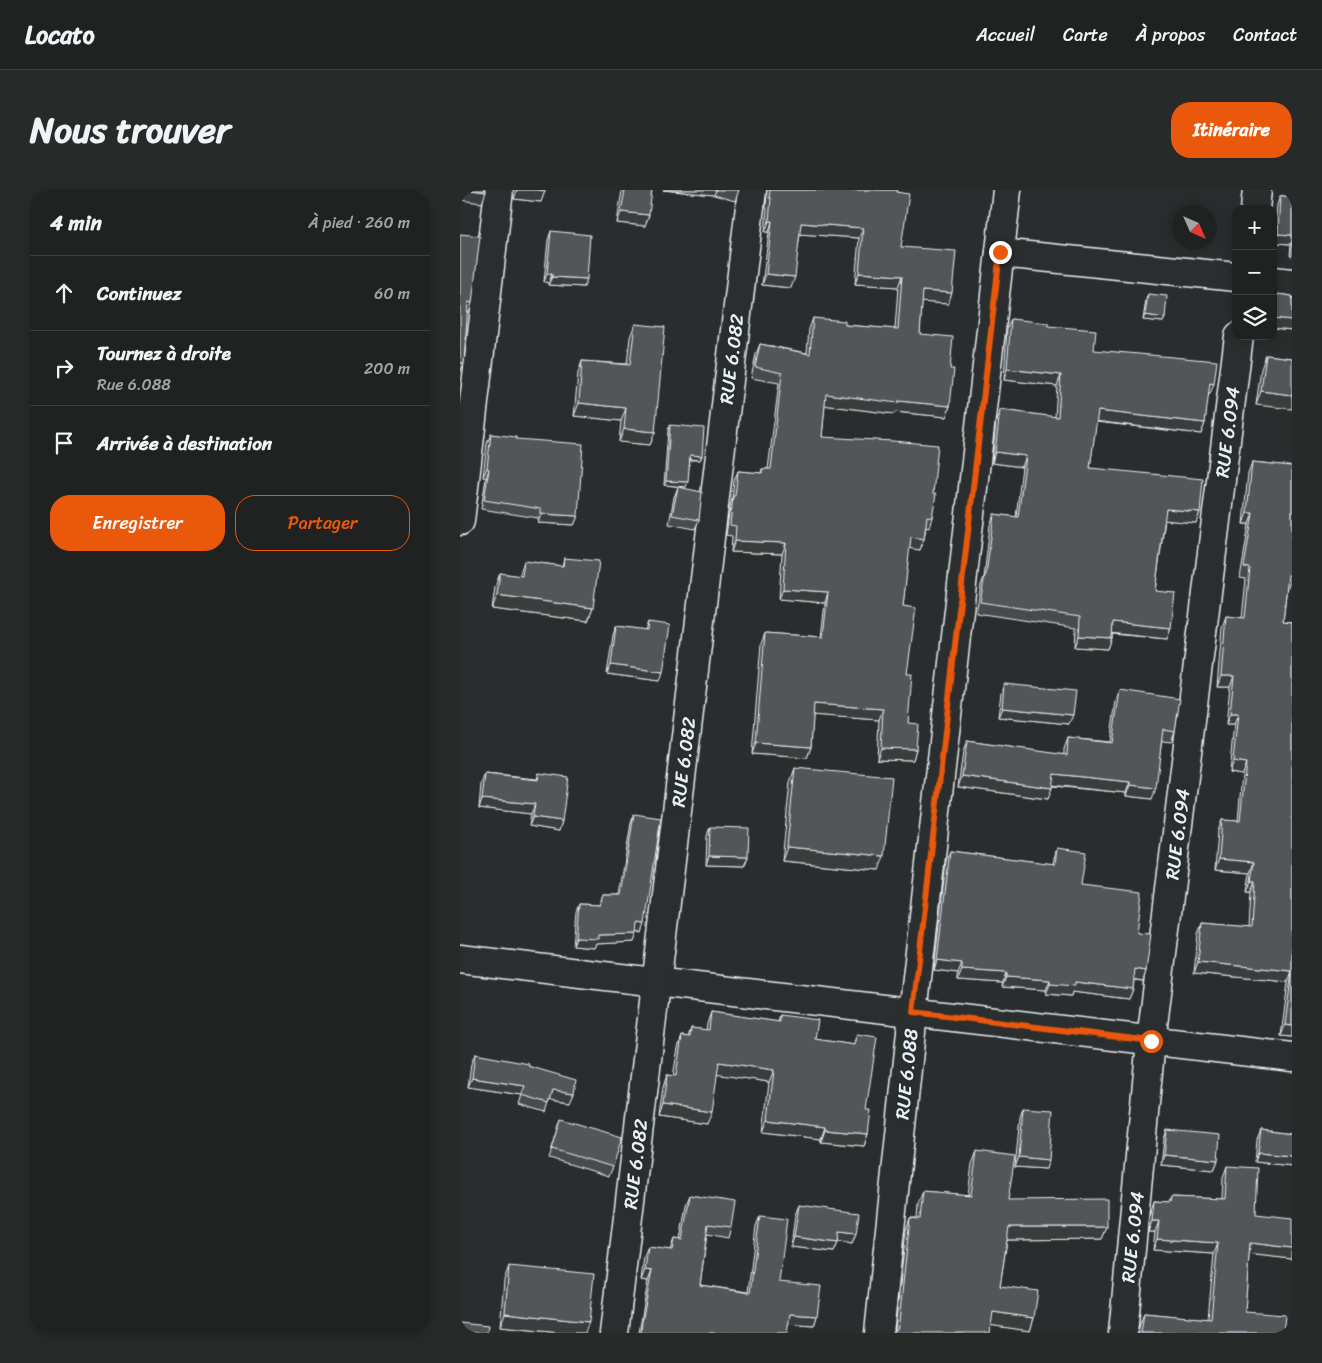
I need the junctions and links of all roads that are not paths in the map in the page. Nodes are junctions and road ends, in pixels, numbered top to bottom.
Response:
1 (499, 190) edge
2 (752, 190) edge
3 (1007, 190) edge
4 (1257, 190) edge
5 (1255, 205) edge
6 (1000, 252) junction
7 (1232, 277) edge
8 (1277, 281) edge
9 (1292, 283) edge
10 (1239, 340) edge
11 (460, 521) edge
12 (460, 959) edge
13 (657, 982) junction
14 (913, 1012) junction
15 (1151, 1041) junction
16 (1292, 1058) edge
17 (614, 1333) edge
18 (878, 1333) edge
19 (1122, 1333) edge

1 - 11 street
2 - 13 street, RUE 6.082
3 - 6 street, RUE 6.088
4 - 5 street
6 - 7 street
6 - 14 street, RUE 6.088
8 - 9 street
10 - 15 street, RUE 6.094
12 - 13 street
13 - 14 street
13 - 17 street, RUE 6.082
14 - 15 street
14 - 18 street, RUE 6.088
15 - 16 street
15 - 19 street, RUE 6.094

